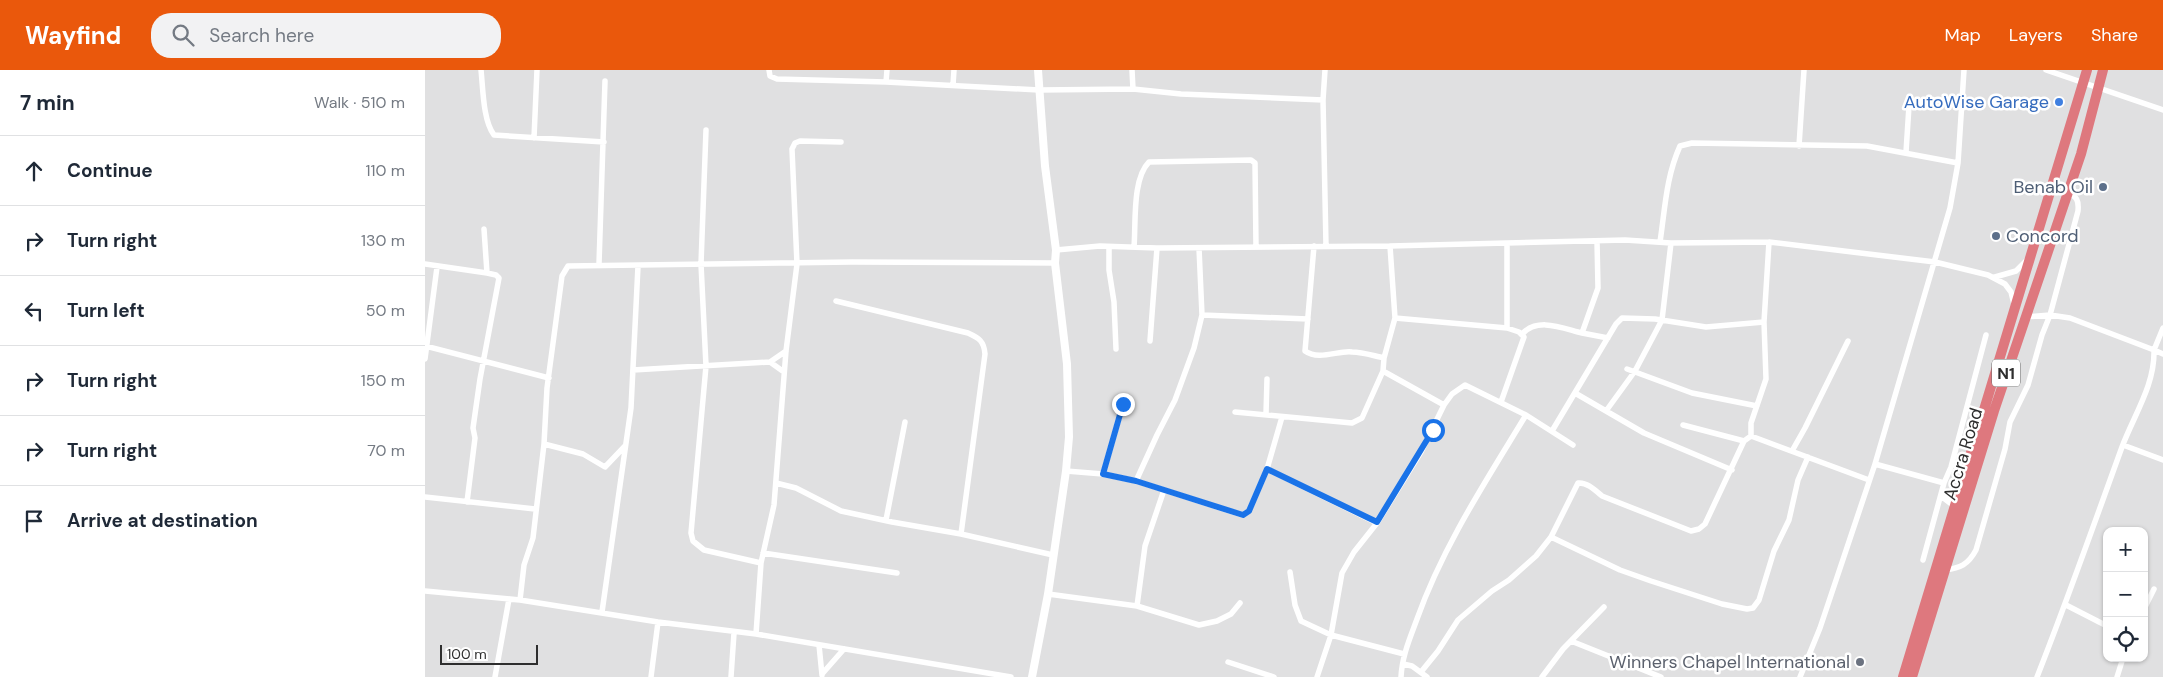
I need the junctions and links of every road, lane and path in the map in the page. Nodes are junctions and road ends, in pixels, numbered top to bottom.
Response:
1 (481, 70) edge
2 (537, 70) edge
3 (769, 70) edge
4 (887, 70) edge
5 (954, 70) edge
6 (1038, 70) edge
7 (1132, 70) edge
8 (1325, 70) edge
9 (1804, 70) edge
10 (1964, 70) edge
11 (2046, 70) edge
12 (2087, 70) edge
13 (2103, 70) edge
14 (605, 81) dead end
15 (886, 82) junction
16 (953, 85) junction
17 (1133, 89) junction
18 (1039, 90) junction
19 (1323, 100) junction
20 (1909, 106) dead end
21 (2163, 110) edge
22 (706, 130) dead end
23 (534, 138) junction
24 (604, 142) junction
25 (841, 142) dead end
26 (1799, 146) junction
27 (1906, 152) junction
28 (1958, 163) junction
29 (2067, 192) junction
30 (484, 230) dead end
31 (1597, 241) junction
32 (1660, 242) junction
33 (1769, 242) junction
34 (1671, 243) junction
35 (1507, 244) junction
36 (1314, 246) junction
37 (1326, 246) junction
38 (1390, 246) junction
39 (1134, 247) junction
40 (1256, 247) junction
41 (1109, 248) junction
42 (1157, 248) junction
43 (1199, 248) junction
44 (1056, 250) junction
45 (2029, 258) junction
46 (1055, 262) junction
47 (1935, 262) junction
48 (425, 264) edge
49 (599, 264) junction
50 (701, 264) junction
51 (797, 264) junction
52 (638, 266) junction
53 (437, 267) junction
54 (487, 273) junction
55 (1995, 277) junction
56 (836, 301) dead end
57 (2015, 307) junction
58 (1202, 315) junction
59 (2050, 315) junction
60 (2025, 317) junction
61 (1395, 318) junction
62 (1308, 319) junction
63 (1662, 320) junction
64 (1764, 322) junction
65 (1507, 328) junction
66 (2163, 328) edge
67 (1582, 333) junction
68 (1522, 334) junction
69 (1986, 335) dead end
70 (1608, 338) junction
71 (1150, 341) dead end
72 (1848, 341) dead end
73 (426, 347) edge
74 (1116, 349) dead end
75 (2154, 350) junction
76 (786, 352) junction
77 (2163, 354) edge
78 (1384, 358) junction
79 (425, 359) edge
80 (484, 362) junction
81 (771, 362) junction
82 (706, 366) junction
83 (1627, 369) dead end
84 (633, 370) junction
85 (1383, 371) junction
86 (1635, 371) junction
87 (784, 372) junction
88 (549, 378) junction
89 (1267, 379) dead end
90 (1575, 393) junction
91 (1501, 402) junction
92 (1123, 404) dead end
93 (1444, 405) junction
94 (1757, 406) junction
95 (1607, 410) junction
96 (1235, 412) dead end
97 (1266, 414) junction
98 (1526, 415) junction
99 (1282, 417) junction
100 (905, 422) dead end
101 (1683, 425) dead end
102 (1552, 431) junction
103 (1751, 436) junction
104 (1744, 441) junction
105 (544, 444) junction
106 (1573, 445) dead end
107 (2123, 445) junction
108 (625, 446) junction
109 (1791, 451) junction
110 (1808, 458) junction
111 (2163, 460) edge
112 (1875, 464) junction
113 (1267, 469) junction
114 (1732, 470) junction
115 (1066, 471) junction
116 (1103, 474) junction
117 (1869, 480) junction
118 (1136, 481) junction
119 (776, 483) junction
120 (1944, 483) junction
121 (1164, 490) junction
122 (1941, 496) junction
123 (425, 497) edge
124 (467, 502) junction
125 (1954, 506) junction
126 (535, 509) junction
127 (886, 520) junction
128 (1377, 522) junction
129 (961, 534) junction
130 (1551, 536) junction
131 (763, 553) junction
132 (1053, 555) junction
133 (1923, 560) dead end
134 (761, 563) junction
135 (1945, 570) junction
136 (1290, 572) dead end
137 (897, 573) dead end
138 (2154, 589) dead end
139 (425, 591) edge
140 (1048, 594) junction
141 (509, 599) junction
142 (520, 600) junction
143 (2148, 601) edge
144 (1240, 603) dead end
145 (2066, 605) junction
146 (1137, 606) junction
147 (1605, 607) dead end
148 (602, 612) junction
149 (658, 622) junction
150 (2103, 624) edge
151 (734, 632) junction
152 (755, 634) junction
153 (1331, 636) junction
154 (1571, 642) junction
155 (819, 644) junction
156 (844, 649) junction
157 (1404, 654) junction
158 (1228, 662) dead end
159 (2122, 662) edge
160 (1403, 664) junction
161 (1421, 672) junction
162 (822, 676) edge
163 (1264, 676) edge
164 (495, 677) edge
165 (651, 677) edge
166 (731, 677) edge
167 (1011, 677) edge
168 (1032, 677) edge
169 (1274, 677) edge
170 (1317, 677) edge
171 (1401, 677) edge
172 (1427, 677) edge
173 (1542, 677) edge
174 (1661, 677) edge
175 (1800, 677) edge
176 (1903, 677) edge
177 (1912, 677) edge
178 (2037, 677) edge
179 (2117, 677) edge

1 - 23 street
2 - 23 street
3 - 15 street
4 - 15 street
5 - 16 street
6 - 18 street
7 - 17 street
8 - 19 street
9 - 26 street
10 - 28 street
11 - 21 street
12 - 45 highway, Accra Road / N1
13 - 29 highway, Accra Road / N1
14 - 24 street
15 - 16 street
16 - 18 street
17 - 18 street
17 - 19 street
18 - 44 street
19 - 37 street
20 - 27 street
22 - 50 street
23 - 24 street
24 - 49 street
25 - 51 street
26 - 27 street
26 - 32 street
27 - 28 street
28 - 47 street
29 - 59 street
29 - 60 highway, Accra Road / N1
30 - 54 street
31 - 32 street
31 - 35 street
31 - 67 street
32 - 34 street
33 - 34 street
33 - 47 street
33 - 64 street
34 - 63 street
35 - 38 street
35 - 65 street
36 - 37 street
36 - 40 street
36 - 62 street
37 - 38 street
38 - 61 street
39 - 40 street
39 - 41 street
39 - 42 street
40 - 43 street
41 - 44 street
41 - 74 street
42 - 43 street
42 - 71 street
43 - 58 street
44 - 46 street
45 - 55 street
45 - 57 highway, Accra Road / N1
46 - 51 street
46 - 115 street
47 - 55 street
47 - 112 street
48 - 53 street
49 - 52 street
49 - 88 street
50 - 51 street
50 - 52 street
50 - 82 street
51 - 76 street
52 - 84 street
53 - 54 street
53 - 73 street
54 - 80 street
55 - 57 street
56 - 129 street
57 - 125 highway, Accra Road / N1
58 - 62 street
58 - 118 street
59 - 60 street
59 - 75 street
59 - 135 street
60 - 135 highway, Accra Road / N1
61 - 65 street
61 - 78 street
62 - 78 street
63 - 64 street
63 - 70 street
63 - 86 street
64 - 94 street
65 - 68 street
66 - 75 street
67 - 68 street
67 - 70 street
68 - 91 street
69 - 120 street
70 - 90 street
72 - 109 street
73 - 79 street
73 - 80 street
75 - 77 street
75 - 107 street
76 - 81 street
76 - 87 street
78 - 85 street
80 - 88 street
80 - 124 street
81 - 82 street
81 - 87 street
82 - 84 street
82 - 134 street
83 - 86 street
84 - 108 street
85 - 93 street
85 - 99 street
86 - 94 street
86 - 95 street
87 - 119 street
88 - 105 street
89 - 97 street
90 - 95 street
90 - 102 street
91 - 93 street
91 - 98 street
92 - 116 street
93 - 128 street
94 - 103 street
95 - 114 street
96 - 97 street
97 - 99 street
98 - 102 street
98 - 157 street
99 - 113 street
100 - 127 street
101 - 104 street
102 - 106 street
103 - 104 street
103 - 109 street
104 - 114 street
105 - 108 street
105 - 126 street
107 - 111 street
107 - 145 street
108 - 148 street
109 - 110 street
110 - 117 street
110 - 130 street
112 - 117 street
112 - 120 street
113 - 121 street
113 - 128 street
114 - 130 street
115 - 116 street
115 - 132 street
116 - 118 street
117 - 175 street
118 - 121 street
119 - 127 street
119 - 131 street
120 - 122 street
121 - 146 street
122 - 125 street
122 - 133 street
123 - 124 street
124 - 126 street
125 - 176 highway, Accra Road / N1
126 - 142 street
127 - 129 street
128 - 153 street
129 - 132 street
130 - 161 street
131 - 134 street
131 - 137 street
132 - 140 street
134 - 152 street
135 - 177 highway, Accra Road / N1
136 - 153 street
138 - 143 street
139 - 141 street
140 - 146 street
140 - 168 street
141 - 142 street
141 - 164 street
142 - 148 street
144 - 146 street
145 - 150 street
145 - 178 street
147 - 154 street
148 - 149 street
149 - 151 street
149 - 165 street
151 - 152 street
151 - 166 street
152 - 155 street
153 - 157 street
153 - 170 street
154 - 173 street
154 - 174 street
155 - 156 street
155 - 162 street
156 - 162 street
156 - 167 street
157 - 160 street
158 - 163 street
159 - 179 street
160 - 161 street
160 - 171 street
161 - 172 street
163 - 169 street

